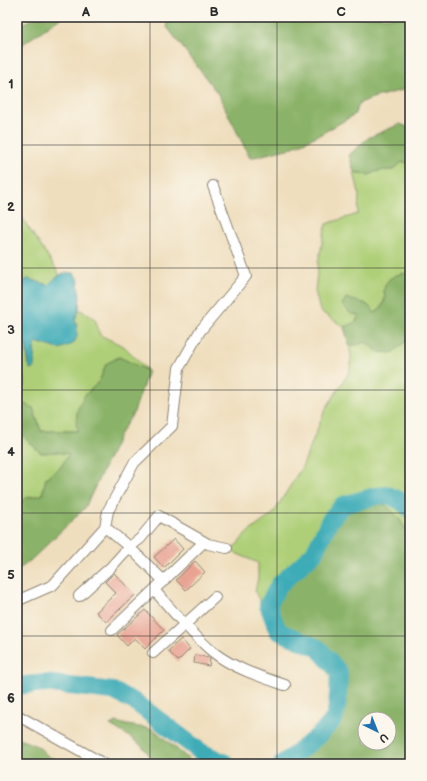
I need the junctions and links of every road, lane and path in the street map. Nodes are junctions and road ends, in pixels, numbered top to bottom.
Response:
1 (213, 186) dead end
2 (105, 527) junction
3 (204, 542) junction
4 (129, 547) junction
5 (227, 548) dead end
6 (164, 581) junction
7 (154, 590) junction
8 (78, 596) dead end
9 (215, 597) dead end
10 (17, 603) edge
11 (185, 624) junction
12 (112, 630) dead end
13 (153, 653) dead end
14 (285, 685) dead end
15 (17, 715) edge
16 (104, 764) edge

1 - 2 street
2 - 4 street
2 - 10 street
3 - 4 street
3 - 5 street
3 - 6 street
4 - 6 street
4 - 8 street
6 - 7 street
7 - 11 street
7 - 12 street
9 - 11 street
11 - 13 street
11 - 14 street
15 - 16 street

